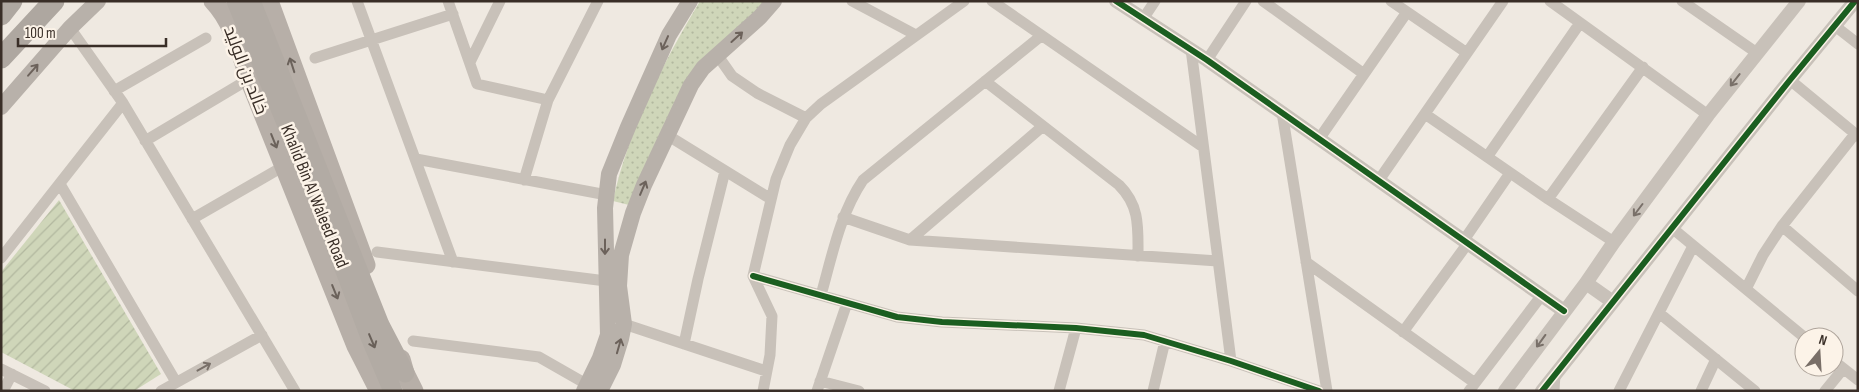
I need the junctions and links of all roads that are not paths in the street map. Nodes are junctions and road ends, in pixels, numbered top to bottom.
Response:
1 (12, 1) edge
2 (54, 1) edge
3 (251, 1) edge
4 (269, 1) edge
5 (357, 1) edge
6 (448, 1) edge
7 (500, 1) edge
8 (598, 1) edge
9 (690, 1) edge
10 (774, 1) edge
11 (852, 1) edge
12 (964, 1) edge
13 (992, 1) edge
14 (1116, 1) edge
15 (1155, 1) edge
16 (1246, 1) edge
17 (1263, 1) edge
18 (1392, 1) edge
19 (1503, 1) edge
20 (1550, 1) edge
21 (1799, 1) edge
22 (1855, 1) edge
23 (1685, 2) edge
24 (95, 3) edge
25 (223, 4) edge
26 (1406, 12) junction
27 (453, 14) junction
28 (1, 15) edge
29 (1143, 19) junction
30 (1580, 23) junction
31 (1835, 26) junction
32 (70, 28) junction
33 (916, 35) junction
34 (1041, 36) junction
35 (206, 38) dead end
36 (372, 40) junction
37 (1858, 44) edge
38 (1190, 50) junction
39 (1467, 53) junction
40 (1757, 53) junction
41 (718, 56) junction
42 (1, 58) edge
43 (315, 58) dead end
44 (1207, 60) junction
45 (470, 62) junction
46 (1642, 67) junction
47 (1364, 74) junction
48 (249, 79) junction
49 (1790, 80) junction
50 (985, 81) junction
51 (114, 91) junction
52 (548, 100) junction
53 (122, 103) junction
54 (1, 107) edge
55 (1282, 112) junction
56 (1425, 114) junction
57 (1708, 115) junction
58 (806, 118) junction
59 (1043, 126) junction
60 (667, 135) junction
61 (1856, 135) edge
62 (1319, 139) junction
63 (145, 141) junction
64 (1203, 147) junction
65 (1487, 157) junction
66 (416, 159) junction
67 (310, 164) junction
68 (284, 166) junction
69 (725, 171) junction
70 (1510, 173) junction
71 (524, 180) junction
72 (1379, 180) junction
73 (60, 184) junction
74 (607, 195) junction
75 (771, 199) junction
76 (1548, 199) junction
77 (843, 217) junction
78 (192, 219) junction
79 (1782, 226) junction
80 (1672, 228) junction
81 (910, 240) junction
82 (1466, 242) junction
83 (1614, 242) junction
84 (1694, 246) junction
85 (377, 252) dead end
86 (1138, 256) junction
87 (1, 258) edge
88 (1218, 261) junction
89 (453, 262) junction
90 (1306, 262) junction
91 (754, 276) junction
92 (606, 281) junction
93 (1586, 283) junction
94 (1746, 289) junction
95 (1858, 291) edge
96 (1542, 295) junction
97 (821, 296) junction
98 (1613, 302) junction
99 (847, 303) junction
100 (1564, 311) junction
101 (1659, 314) junction
102 (624, 324) junction
103 (1076, 328) junction
104 (1794, 329) edge
105 (1403, 332) junction
106 (262, 335) junction
107 (413, 341) dead end
108 (1165, 341) junction
109 (684, 344) junction
110 (1716, 359) junction
111 (1231, 361) junction
112 (1844, 370) edge
113 (6, 371) edge
114 (766, 371) junction
115 (405, 373) junction
116 (1555, 374) junction
117 (1832, 377) edge
118 (1858, 380) edge
119 (176, 382) junction
120 (818, 386) edge
121 (1472, 387) edge
122 (591, 389) edge
123 (3, 391) edge
124 (45, 391) edge
125 (161, 391) edge
126 (296, 391) edge
127 (379, 391) edge
128 (393, 391) edge
129 (414, 391) edge
130 (762, 391) edge
131 (859, 391) edge
132 (1059, 391) edge
133 (1153, 391) edge
134 (1319, 391) edge
135 (1327, 391) edge
136 (1505, 391) edge
137 (1542, 391) edge
138 (1554, 391) edge
139 (1620, 391) edge
140 (1701, 391) edge
141 (1755, 391) edge
142 (1825, 391) edge

1 - 28 highway
2 - 42 highway
3 - 67 highway, Khalid Bin Al Waleed Road
115 -> 4 main road
5 - 36 street
6 - 27 street
7 - 45 street
8 - 52 street
9 -> 74 main road
41 -> 10 main road
11 - 33 street
12 - 33 street
13 - 34 street
14 - 29 street
15 - 29 street
16 - 44 street
17 - 47 street
18 - 26 street
19 - 39 street
20 - 30 street
21 - 40 street
22 - 31 street
23 - 40 street
24 - 32 main road
25 - 48 main road, خالد بن الوليد
25 - 67 highway, Khalid Bin Al Waleed Road
26 - 39 street
26 - 47 street
27 - 36 street
27 - 45 street
29 - 38 street
30 - 46 street
30 - 65 street
31 - 37 street
31 - 49 street
32 - 51 street
54 -> 32 main road
33 - 58 street
34 - 50 street
34 - 64 street
35 - 51 street
36 - 43 street
36 - 66 street
38 - 44 street
38 - 64 street
39 - 56 street
40 -> 57 street
41 - 58 street
41 - 60 main road
44 - 55 street
45 - 52 street
46 - 57 street
46 - 76 street
47 - 62 street
48 - 63 street
48 -> 68 main road, خالد بن الوليد
49 - 61 street
49 - 80 street
50 - 59 street
50 - 77 street
51 - 53 street
52 - 71 street
53 - 63 street
53 - 73 street
55 - 62 street
55 - 90 street
56 - 65 street
56 - 72 street
57 -> 83 street
58 - 75 street
59 - 81 street
59 - 86 street
60 - 69 street
102 -> 60 main road
61 - 79 street
62 - 72 street
63 - 78 street
64 - 88 street
65 - 70 street
66 - 71 street
66 - 89 street
67 - 115 highway, Khalid Bin Al Waleed Road
67 -> 128 highway, Khalid Bin Al Waleed Road
68 - 78 street
68 -> 127 main road, خالد بن الوليد
69 - 75 street
69 - 109 street
70 - 76 street
70 - 82 street
71 - 74 street
72 - 82 street
73 - 87 street
73 - 119 street
74 -> 92 main road
75 - 91 street
76 - 83 street
77 - 81 street
77 - 97 street
78 - 106 street
79 - 94 street
79 - 95 street
80 - 84 street
80 - 98 street
81 - 86 street
82 - 96 street
82 - 105 street
83 - 93 street
84 - 94 street
84 - 101 street
85 - 89 street
86 - 88 street
88 - 111 street
89 - 92 street
90 - 105 street
90 - 135 street
91 - 97 street
91 - 114 street
92 - 122 main road
93 - 98 street
93 - 100 street
94 - 104 street
96 - 100 street
96 - 121 street
97 - 99 street
98 - 116 street
99 - 103 street
99 - 120 street
100 -> 136 street
101 - 110 street
101 - 139 street
102 - 109 street
122 -> 102 main road
103 - 108 street
103 - 132 street
105 - 121 street
119 -> 106 street
106 - 126 street
107 - 122 street
108 - 111 street
108 - 133 street
109 - 114 street
110 - 140 street
110 - 141 street
111 - 134 street
112 - 118 street
113 - 123 street
113 - 124 street
114 - 130 street
115 - 129 main road
116 - 137 street
116 - 138 street
117 - 142 street
119 - 125 street
120 - 131 street

